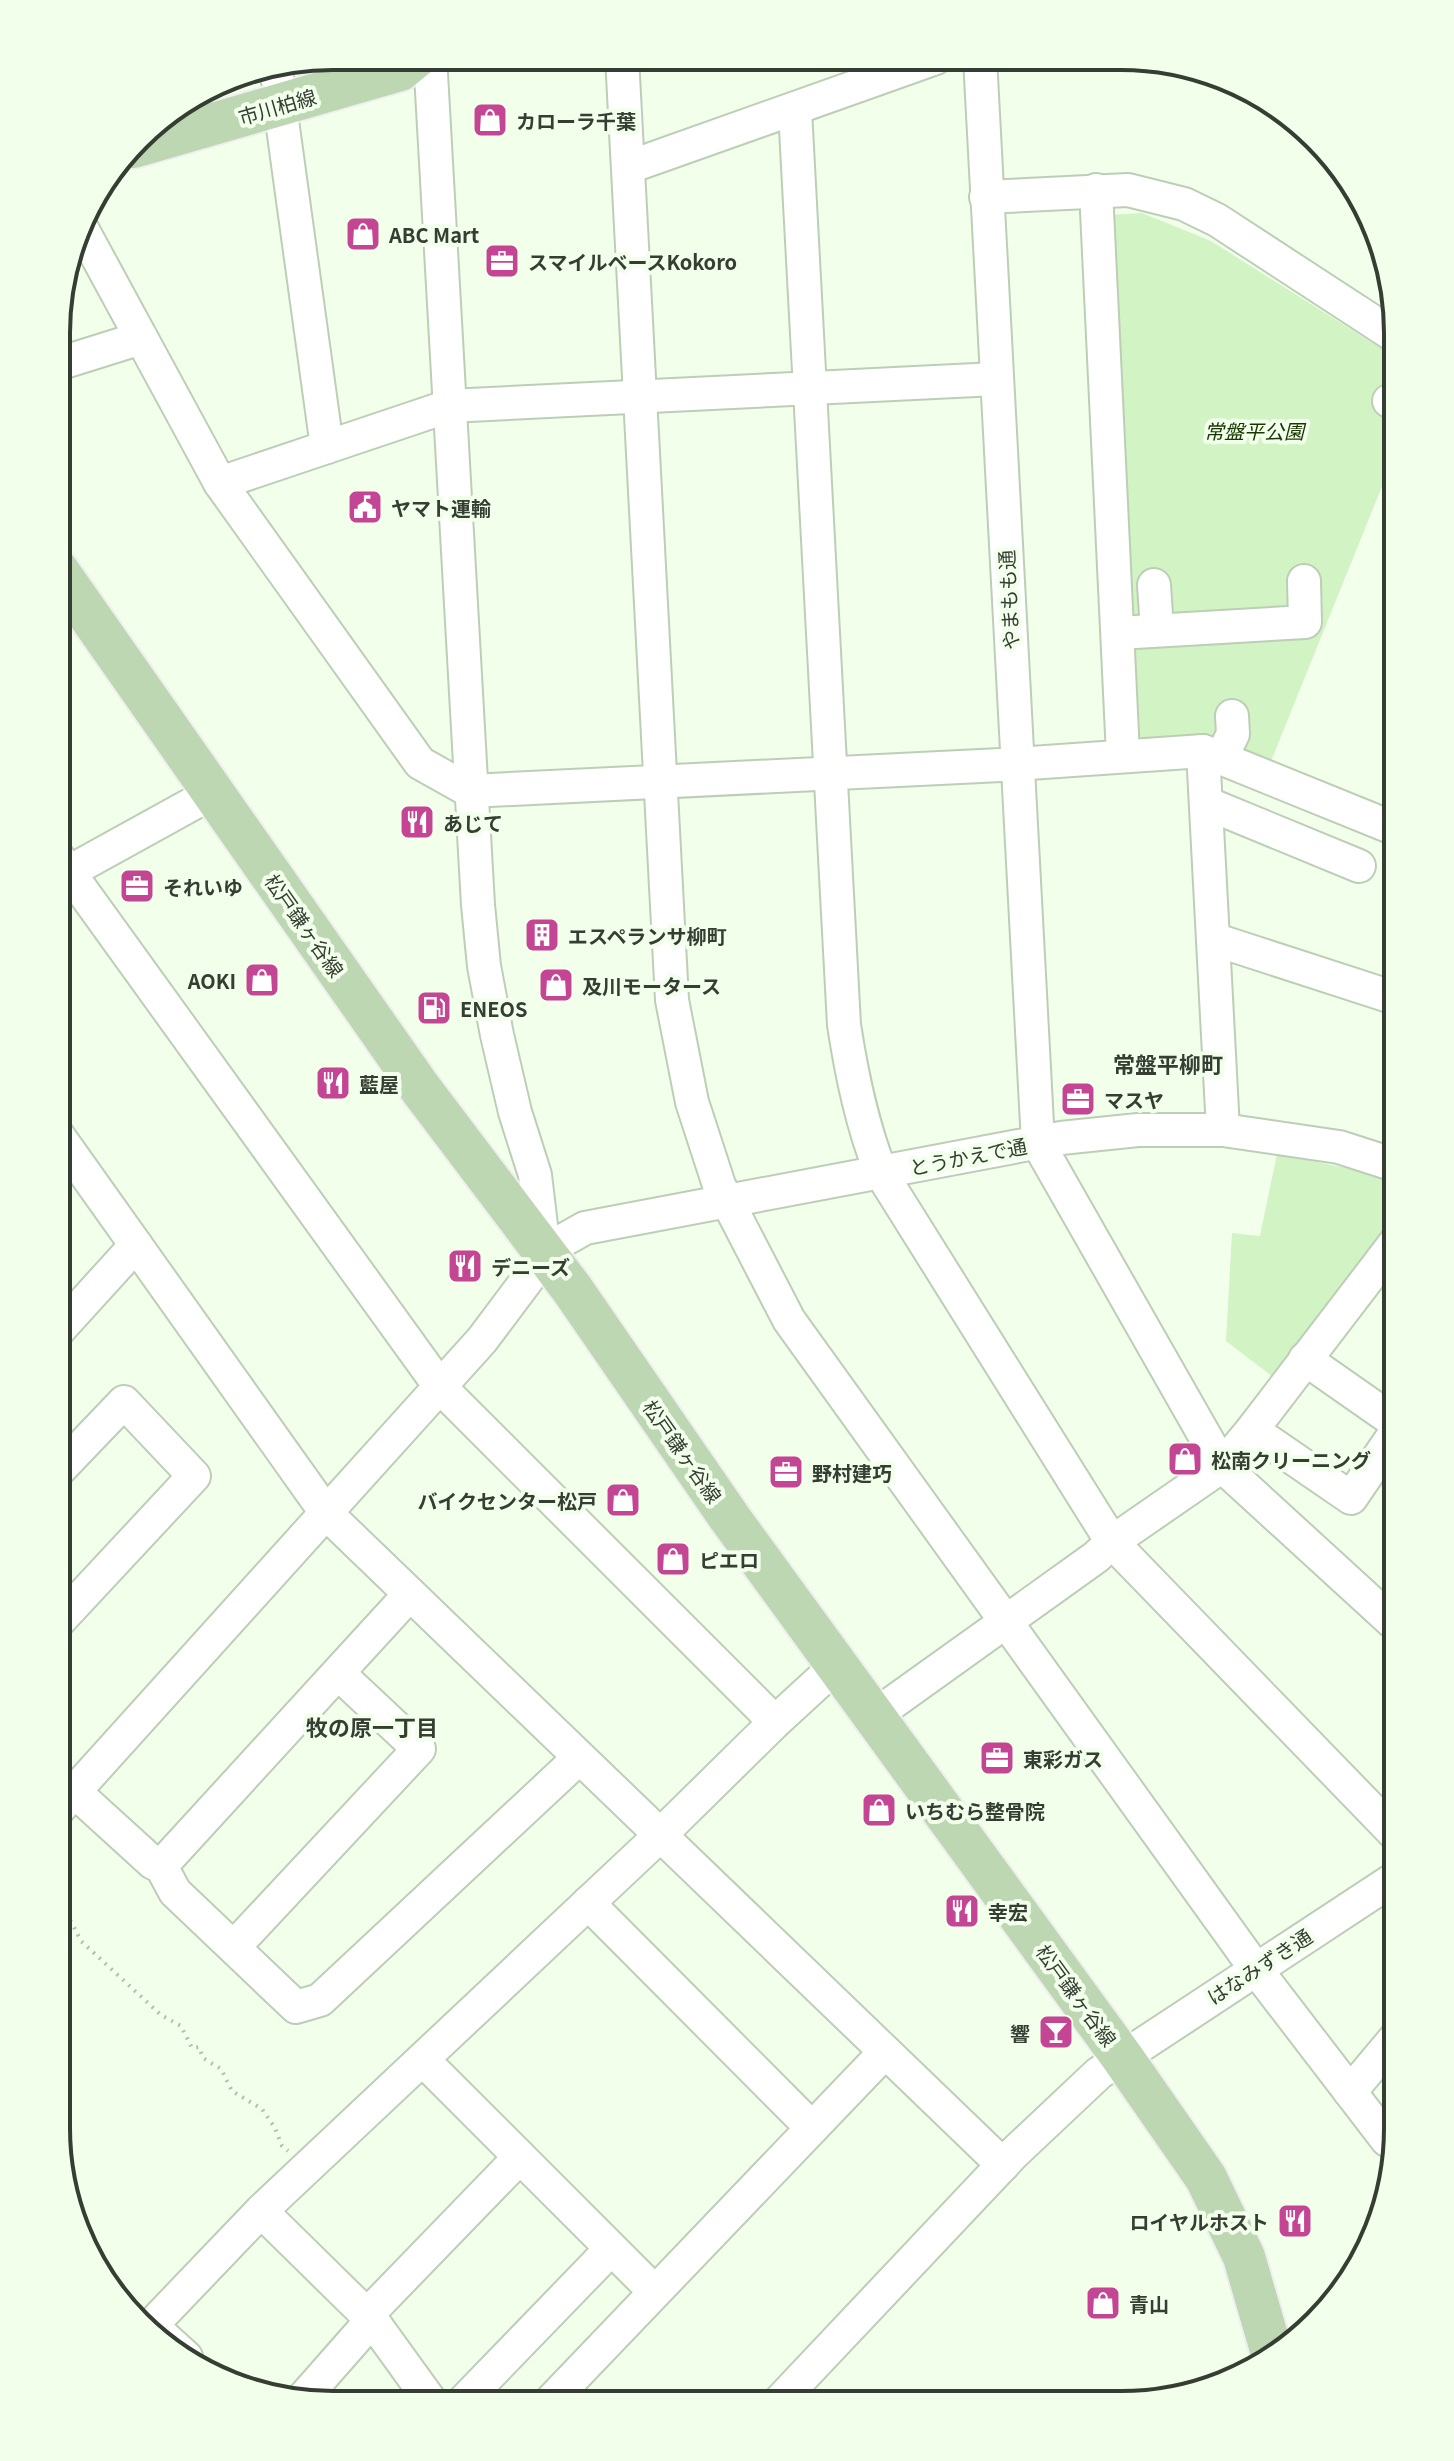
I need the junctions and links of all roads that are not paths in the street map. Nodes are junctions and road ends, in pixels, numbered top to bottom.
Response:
1 (400, 70) edge
2 (431, 70) edge
3 (623, 70) edge
4 (903, 70) edge
5 (981, 70) edge
6 (313, 71) edge
7 (278, 84) edge
8 (223, 94) edge
9 (795, 110) junction
10 (160, 135) edge
11 (629, 167) junction
12 (1096, 190) junction
13 (986, 197) junction
14 (88, 239) edge
15 (1384, 329) edge
16 (141, 338) junction
17 (70, 360) edge
18 (996, 379) junction
19 (812, 388) junction
20 (640, 397) junction
21 (449, 406) junction
22 (327, 447) junction
23 (220, 483) junction
24 (1304, 581) dead end
25 (1154, 585) dead end
26 (70, 588) edge
27 (1157, 630) junction
28 (1118, 633) junction
29 (1232, 716) dead end
30 (1123, 755) junction
31 (1212, 755) junction
32 (1017, 764) junction
33 (830, 774) junction
34 (660, 781) junction
35 (470, 791) junction
36 (212, 793) junction
37 (1206, 803) junction
38 (1384, 824) edge
39 (70, 864) edge
40 (1359, 866) dead end
41 (70, 881) edge
42 (1213, 939) junction
43 (1384, 994) edge
44 (1223, 1130) junction
45 (1038, 1143) junction
46 (70, 1152) edge
47 (1384, 1161) edge
48 (881, 1173) junction
49 (726, 1200) junction
50 (136, 1245) junction
51 (544, 1251) junction
52 (1383, 1258) edge
53 (70, 1318) edge
54 (1305, 1359) junction
55 (441, 1388) junction
56 (1383, 1415) edge
57 (1252, 1430) junction
58 (1383, 1448) edge
59 (70, 1458) edge
60 (1222, 1466) junction
61 (327, 1514) junction
62 (1112, 1542) junction
63 (410, 1594) junction
64 (1383, 1605) edge
65 (70, 1609) edge
66 (1005, 1622) junction
67 (836, 1666) junction
68 (338, 1673) junction
69 (874, 1716) junction
70 (775, 1722) junction
71 (579, 1758) junction
72 (70, 1798) edge
73 (70, 1805) edge
74 (1383, 1822) edge
75 (661, 1835) junction
76 (161, 1866) junction
77 (1383, 1886) edge
78 (588, 1903) junction
79 (234, 1947) junction
80 (1255, 1968) junction
81 (885, 2052) junction
82 (1383, 2053) edge
83 (1122, 2057) junction
84 (423, 2060) junction
85 (1350, 2092) junction
86 (812, 2128) junction
87 (1383, 2135) edge
88 (520, 2157) junction
89 (1003, 2165) junction
90 (261, 2211) junction
91 (611, 2249) junction
92 (655, 2292) junction
93 (370, 2317) junction
94 (156, 2322) edge
95 (1278, 2339) edge
96 (310, 2390) edge
97 (423, 2391) edge
98 (474, 2391) edge
99 (560, 2391) edge
100 (789, 2391) edge

1 - 7 main road, 市川柏線
2 - 21 street
3 - 11 street
4 - 9 street
5 - 13 street, やまもも通
6 - 7 main road, 市川柏線
7 - 8 main road, 市川柏線
7 - 10 main road, 市川柏線
7 - 22 street
9 - 11 street
9 - 19 street
11 - 20 street
12 - 13 street
12 - 15 street
12 - 28 street
13 - 18 street, やまもも通
14 - 16 street
16 - 17 street
16 - 23 street
18 - 19 street
18 - 32 street, やまもも通
19 - 20 street
19 - 33 street
20 - 21 street
20 - 34 street
21 - 22 street
21 - 35 street
22 - 23 street
23 - 35 street
24 - 27 street
25 - 27 street
26 - 36 main road, 松戸鎌ヶ谷線
27 - 28 street
28 - 30 street
29 - 31 street
30 - 31 street
30 - 32 street
31 - 37 street
31 - 38 street
32 - 33 street
32 - 45 street, やまもも通
33 - 34 street
33 - 48 street
34 - 35 street
34 - 49 street
35 - 51 street
36 - 39 street
36 - 51 main road, 松戸鎌ヶ谷線
37 - 40 street
37 - 42 street
41 - 55 street
42 - 43 street
42 - 44 street
44 - 45 street, とうかえで通
44 - 47 street, とうかえで通
45 - 48 street, とうかえで通
45 - 60 street
46 - 50 street
48 - 49 street, とうかえで通
48 - 62 street
49 - 51 street, とうかえで通
49 - 66 street
50 - 53 street
50 - 61 street
51 - 55 street
51 - 67 main road, 松戸鎌ヶ谷線
52 - 54 street
54 - 56 street
54 - 57 street
55 - 61 street
55 - 70 street
57 - 58 street
57 - 60 street
59 - 65 street
60 - 62 street
60 - 64 street
61 - 63 street
61 - 72 street
62 - 66 street
62 - 74 street
63 - 68 street
63 - 71 street
66 - 69 street
66 - 80 street
67 - 69 main road, 松戸鎌ヶ谷線
67 - 70 street
68 - 76 street
68 - 79 street
69 - 83 main road, 松戸鎌ヶ谷線
70 - 75 street
71 - 75 street
71 - 79 street
73 - 76 street
75 - 78 street
75 - 81 street
76 - 79 street
77 - 80 street, はなみずき通
78 - 84 street
78 - 86 street
80 - 83 street, はなみずき通
80 - 85 street
81 - 86 street
81 - 89 street
82 - 85 street
83 - 89 street, はなみずき通
83 - 95 main road, 松戸鎌ヶ谷線
84 - 88 street
84 - 90 street
85 - 87 street
86 - 92 street
88 - 91 street
88 - 93 street
89 - 100 street, はなみずき通
90 - 93 street
90 - 94 street
91 - 92 street
91 - 98 street
92 - 99 street
93 - 96 street
93 - 97 street

